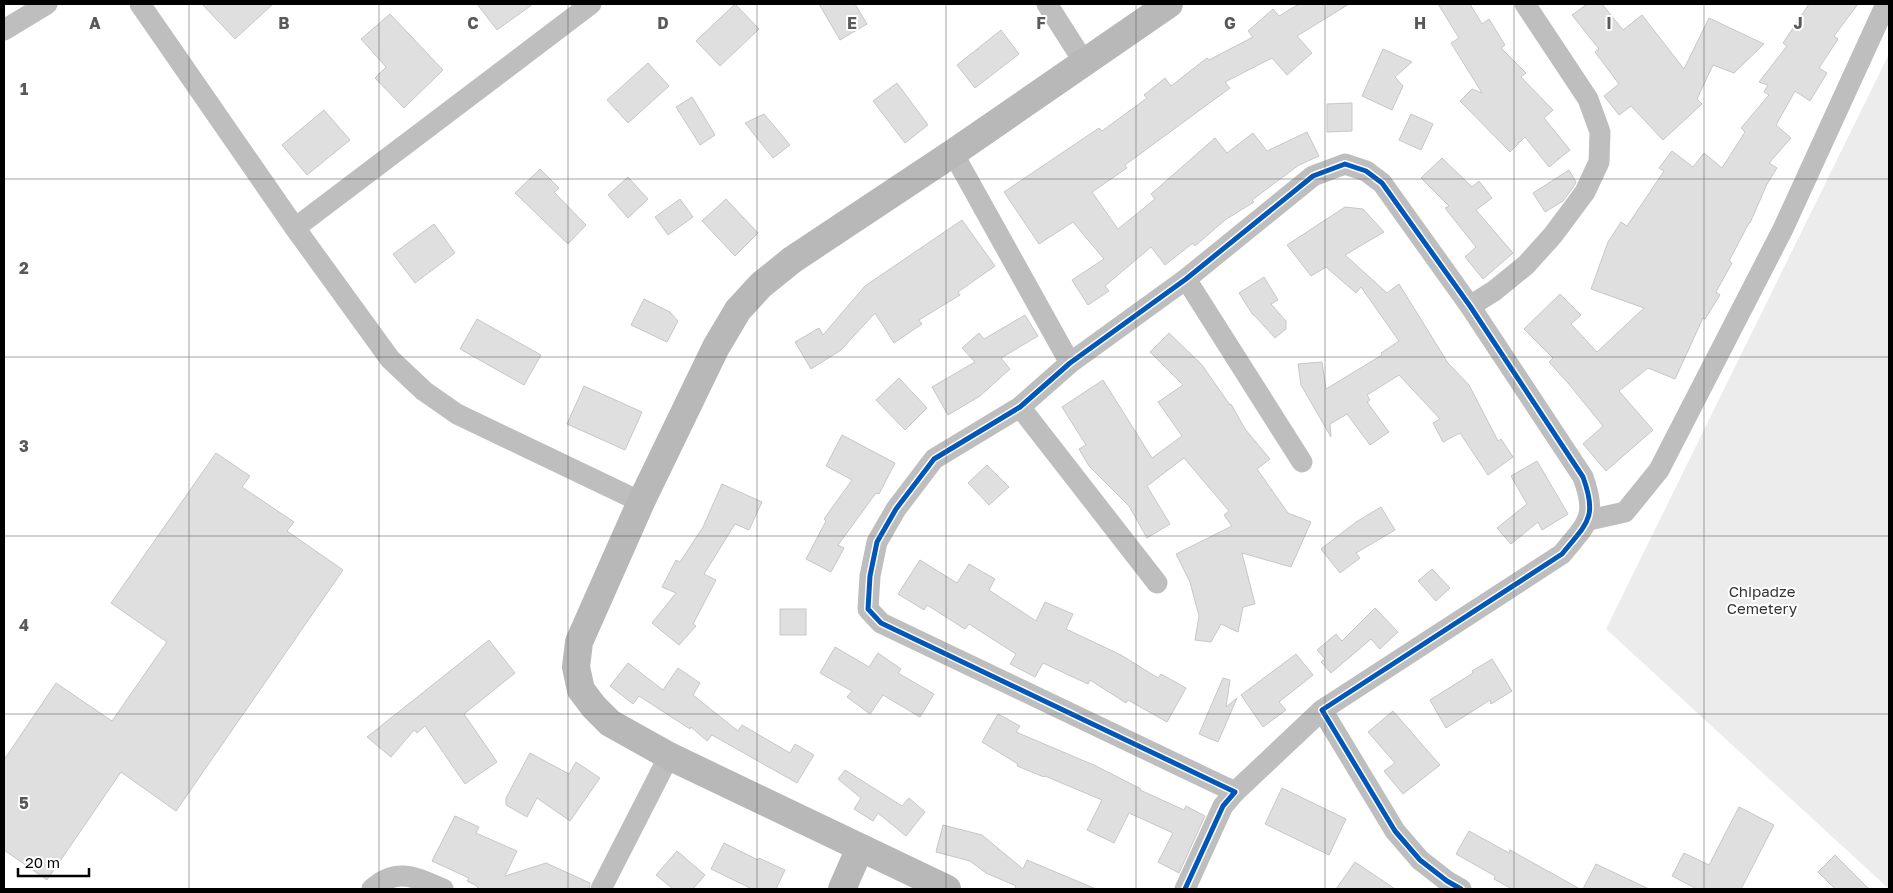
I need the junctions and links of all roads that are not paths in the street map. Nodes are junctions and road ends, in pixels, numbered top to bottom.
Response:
1 (47, 4) edge
2 (140, 4) edge
3 (591, 4) edge
4 (1047, 4) edge
5 (1169, 4) edge
6 (1525, 4) edge
7 (1886, 4) edge
8 (4, 30) edge
9 (1084, 62) junction
10 (953, 153) junction
11 (295, 228) junction
12 (1186, 278) junction
13 (1470, 306) junction
14 (1070, 363) junction
15 (1020, 407) junction
16 (1302, 462) dead end
17 (641, 502) junction
18 (1589, 520) junction
19 (1157, 582) dead end
20 (1322, 710) junction
21 (669, 756) junction
22 (1236, 792) junction
23 (860, 848) junction
24 (372, 889) edge
25 (444, 889) edge
26 (601, 889) edge
27 (842, 889) edge
28 (947, 889) edge
29 (1185, 889) edge
30 (1461, 889) edge

1 - 8 street
2 - 11 street
3 - 11 street
4 - 9 street
5 - 9 street
6 - 13 street
7 - 18 street
9 - 10 street
10 - 14 street
10 - 17 street
11 - 17 street
12 - 13 street
12 - 14 street
12 - 16 street
13 - 18 street
14 - 15 street
15 - 19 street
15 - 22 street
17 - 21 street
18 - 20 street
20 - 22 street
20 - 30 street
21 - 23 street
21 - 26 street
22 - 29 street
23 - 27 street
23 - 28 street
24 - 25 street

